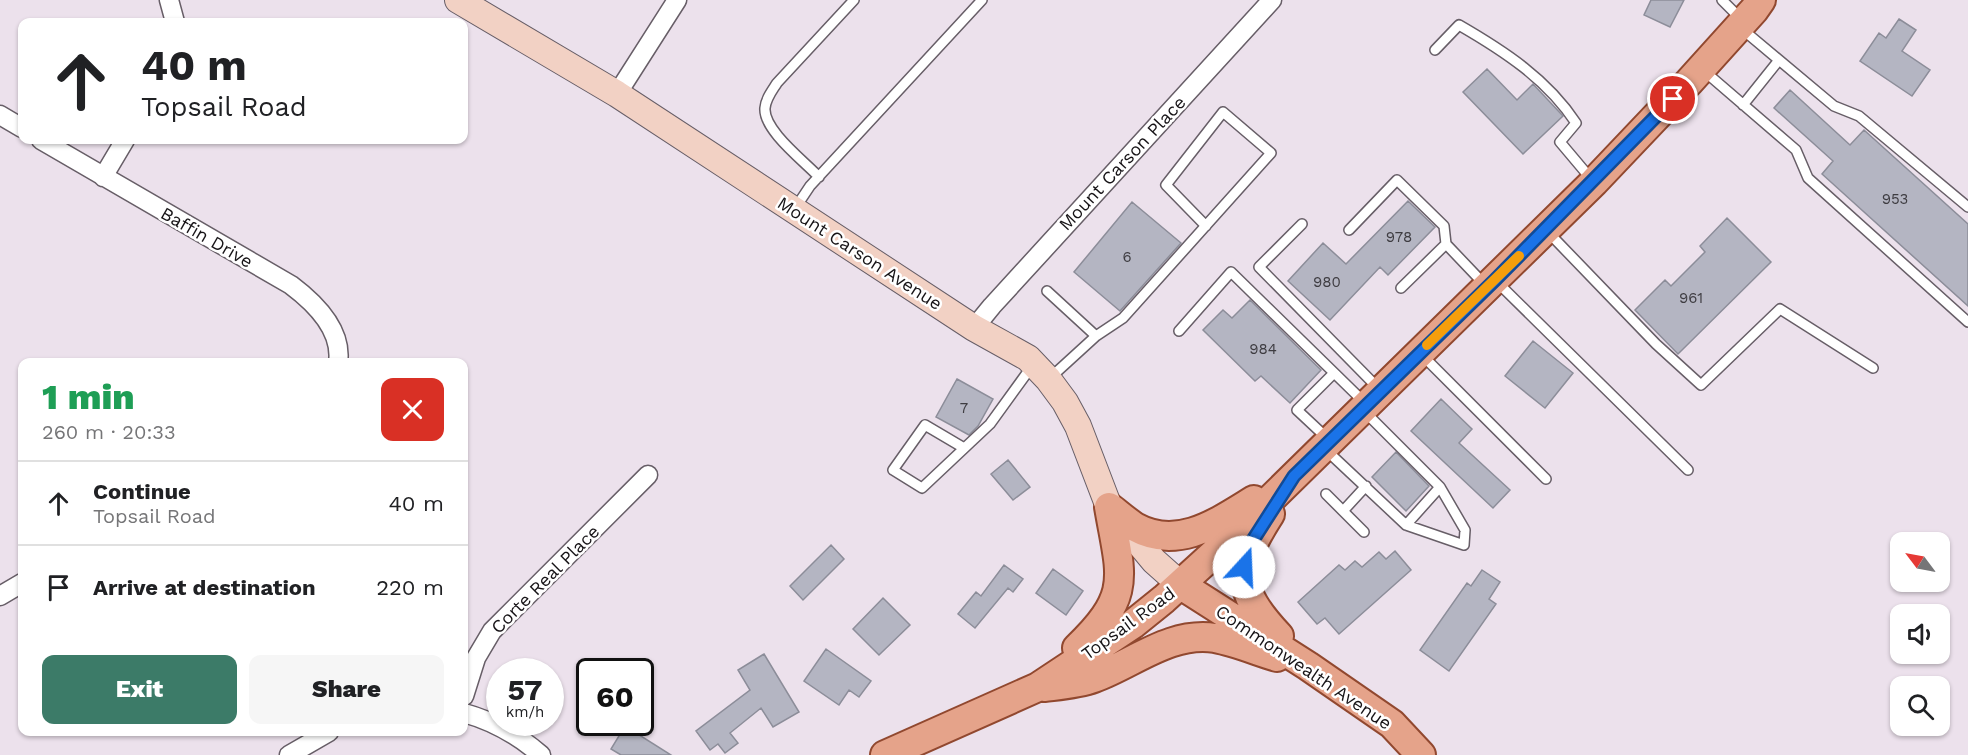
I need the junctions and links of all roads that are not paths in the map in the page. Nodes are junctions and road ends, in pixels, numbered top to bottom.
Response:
1 (169, 0) edge
2 (458, 0) edge
3 (677, 0) edge
4 (854, 0) edge
5 (982, 0) edge
6 (1272, 0) edge
7 (1722, 0) edge
8 (1761, 0) edge
9 (174, 18) edge
10 (1741, 24) junction
11 (1436, 50) dead end
12 (1779, 60) junction
13 (1701, 69) junction
14 (617, 94) junction
15 (1743, 105) junction
16 (0, 115) edge
17 (18, 126) edge
18 (48, 144) edge
19 (123, 144) edge
20 (103, 177) junction
21 (819, 177) junction
22 (1594, 182) junction
23 (1968, 207) edge
24 (794, 210) junction
25 (1302, 224) dead end
26 (1206, 226) junction
27 (1349, 230) dead end
28 (1545, 230) junction
29 (1446, 244) junction
30 (1491, 284) junction
31 (1401, 288) dead end
32 (1047, 291) dead end
33 (1968, 322) edge
34 (974, 328) junction
35 (1179, 331) dead end
36 (1096, 336) junction
37 (1419, 353) junction
38 (339, 358) edge
39 (1873, 368) dead end
40 (1041, 372) junction
41 (1334, 373) junction
42 (1370, 402) junction
43 (1326, 444) junction
44 (964, 448) junction
45 (1688, 470) dead end
46 (648, 475) dead end
47 (1294, 476) junction
48 (1546, 479) dead end
49 (1366, 486) junction
50 (1440, 487) junction
51 (1326, 494) dead end
52 (1109, 507) junction
53 (1343, 511) junction
54 (1406, 525) junction
55 (1364, 532) dead end
56 (18, 585) edge
57 (1181, 585) junction
58 (0, 596) edge
59 (1308, 666) junction
60 (468, 683) edge
61 (1038, 687) junction
62 (468, 714) edge
63 (322, 736) edge
64 (289, 755) edge
65 (541, 755) edge
66 (885, 755) edge
67 (1421, 755) edge

1 - 9 street
2 - 14 main road, Mount Carson Avenue
3 - 14 street
4 - 21 lane
5 - 21 lane
6 - 34 street, Mount Carson Place
7 - 10 lane
8 - 10 main road, Topsail Road
10 - 12 lane
10 - 13 main road, Topsail Road
11 - 22 lane
12 - 15 lane
12 - 23 lane
13 - 15 lane
13 - 22 main road, Topsail Road
14 - 24 main road, Mount Carson Avenue
15 - 33 lane
16 - 17 street
18 - 20 street, Baffin Drive
19 - 20 street
20 - 38 street, Baffin Drive
21 - 24 lane
22 - 28 main road, Topsail Road
24 - 34 main road, Mount Carson Avenue
25 - 42 lane
26 - 26 lane
26 - 36 lane
27 - 29 lane
28 - 30 main road, Topsail Road
28 - 39 lane
29 - 30 lane
29 - 31 lane
30 - 37 main road, Topsail Road
30 - 45 lane
32 - 36 lane
34 - 40 main road, Mount Carson Avenue
35 - 41 lane
36 - 40 lane
37 - 42 main road, Topsail Road
37 - 48 lane
40 - 44 lane
40 - 52 main road, Mount Carson Avenue
41 - 42 lane
41 - 43 lane
42 - 43 main road, Topsail Road
42 - 50 lane
43 - 47 main road, Topsail Road
43 - 49 lane
44 - 44 lane
46 - 60 street, Corte Real Place
47 - 52 main road
47 - 57 main road, Topsail Road
47 - 59 main road
49 - 53 lane
49 - 54 lane
50 - 54 lane
50 - 54 lane
51 - 53 lane
52 - 57 main road, Mount Carson Avenue
52 - 61 main road
53 - 55 lane
56 - 58 street
57 - 59 main road, Commonwealth Avenue
57 - 61 main road, Topsail Road
59 - 61 main road
59 - 67 main road, Commonwealth Avenue
61 - 66 main road, Topsail Road
62 - 65 street
63 - 64 street

